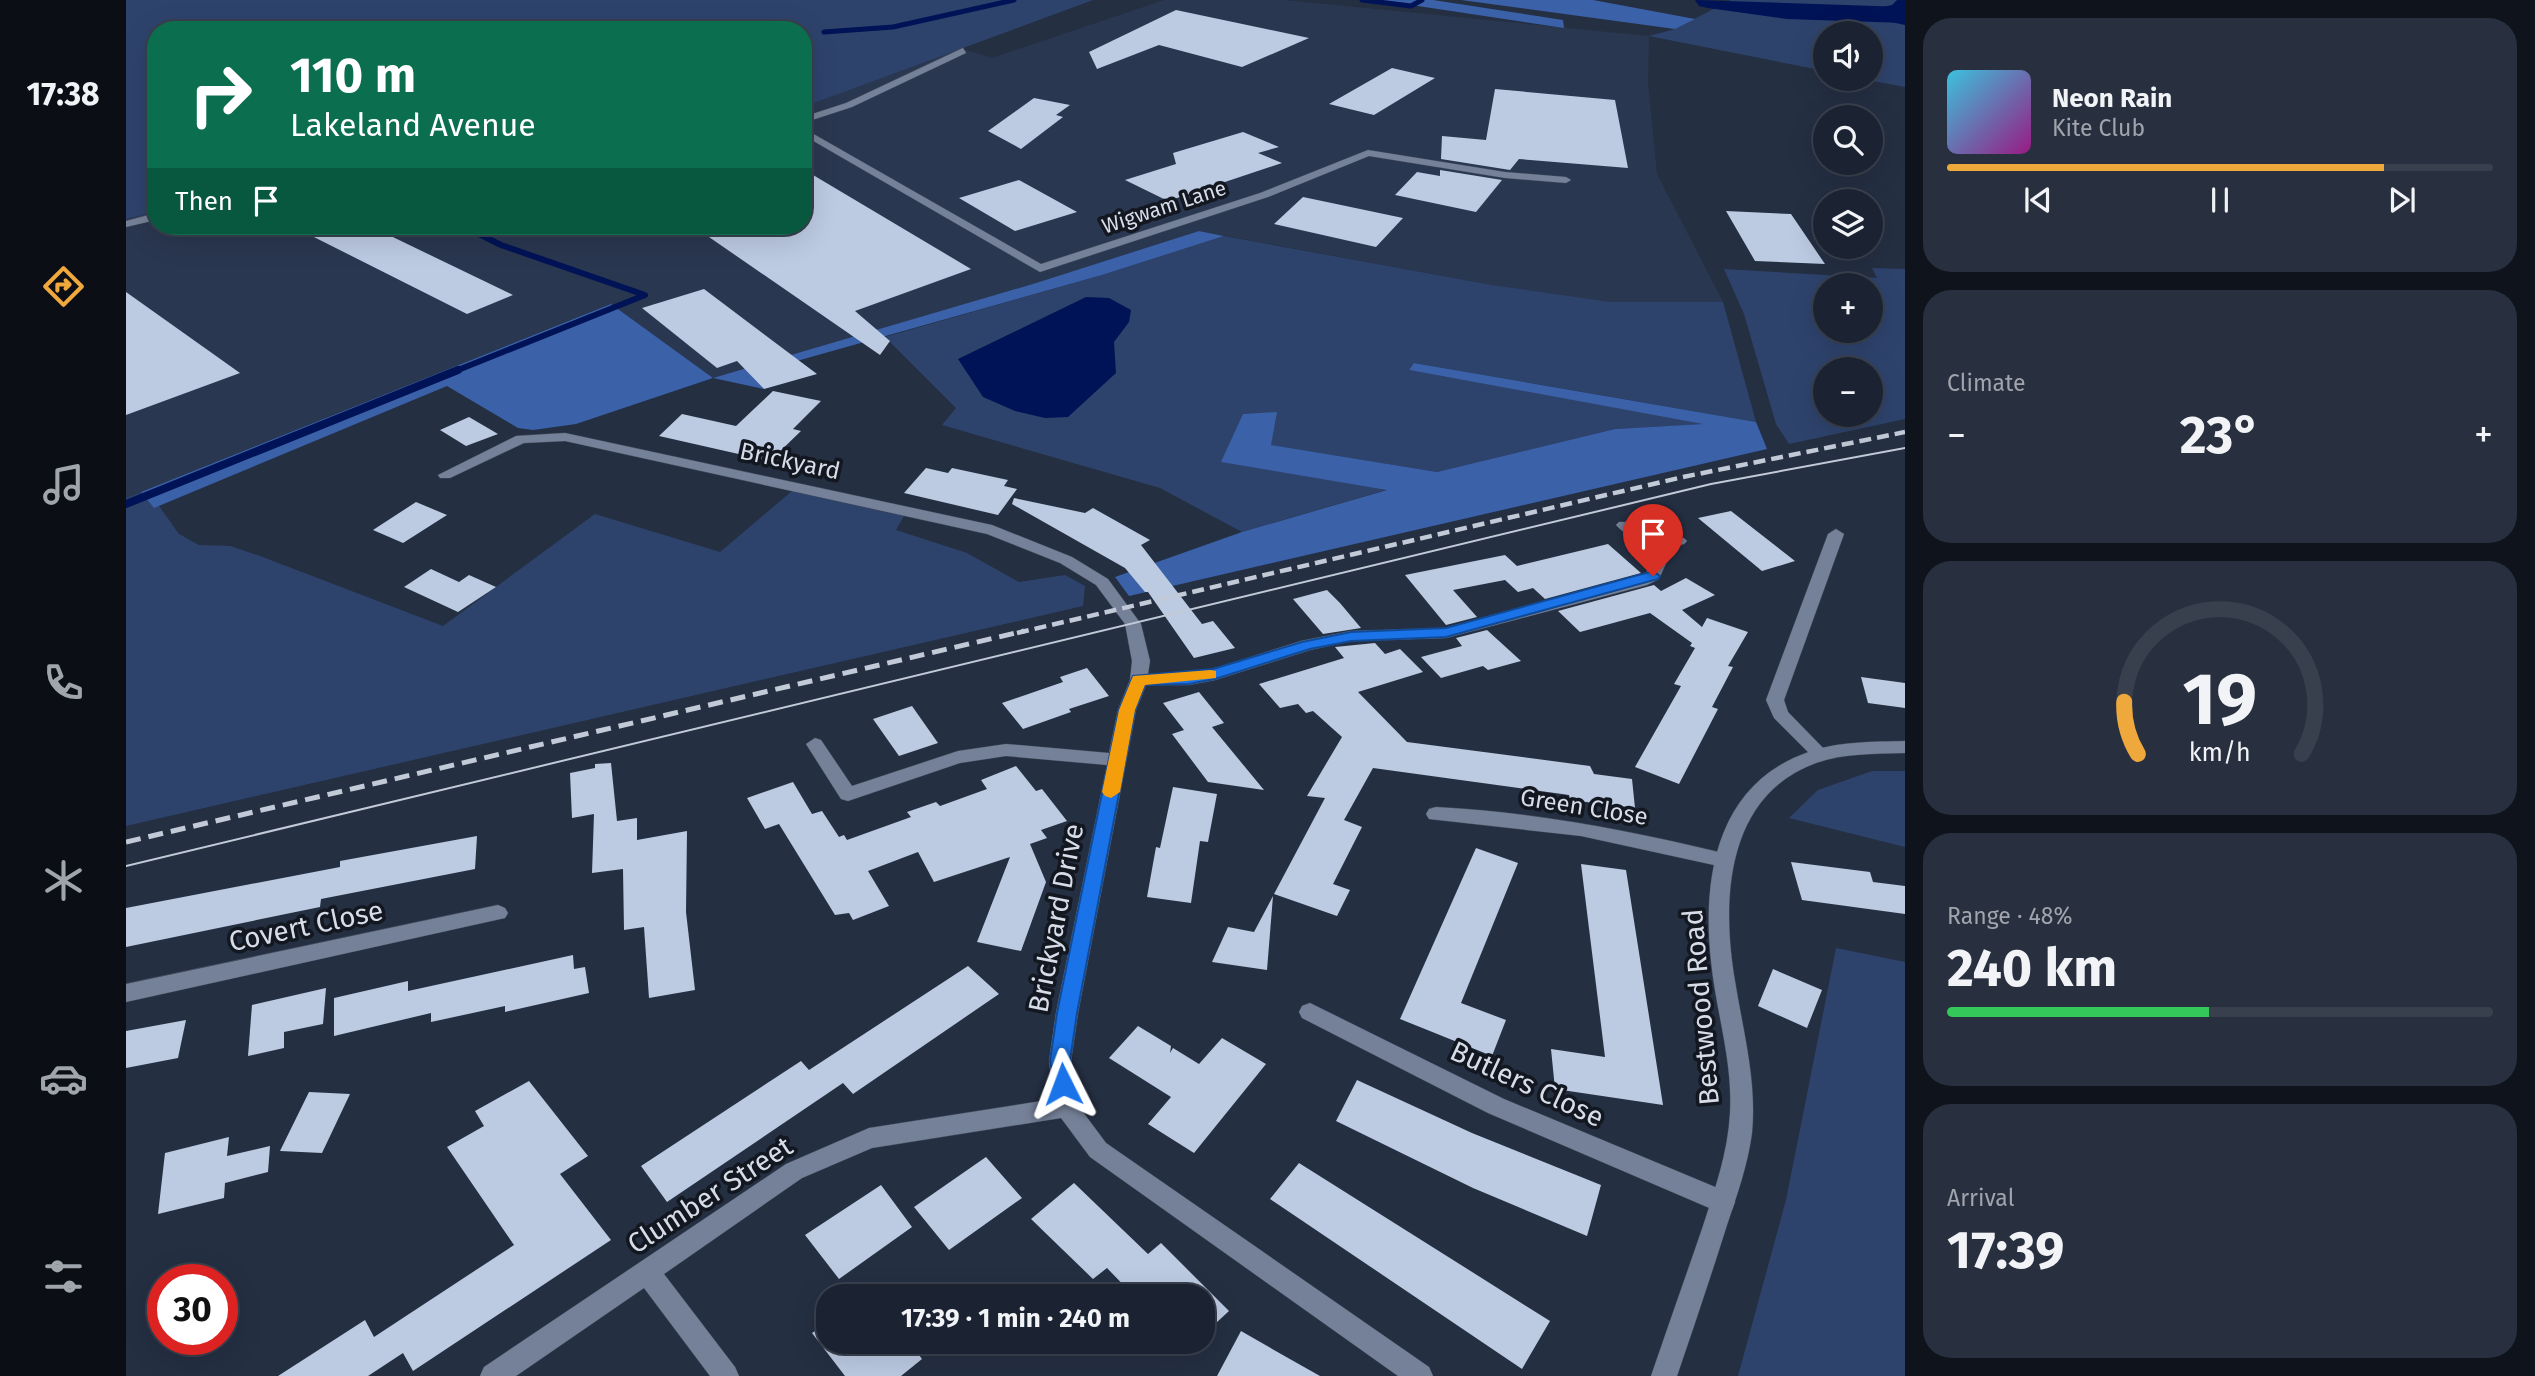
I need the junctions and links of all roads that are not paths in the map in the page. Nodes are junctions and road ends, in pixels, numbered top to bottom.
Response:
1 (963, 51) dead end
2 (812, 117) edge
3 (812, 136) edge
4 (1566, 180) dead end
5 (147, 218) edge
6 (126, 224) edge
7 (445, 475) dead end
8 (1624, 525) dead end
9 (1836, 534) dead end
10 (1679, 541) dead end
11 (1650, 547) junction
12 (1115, 597) joint
13 (1139, 680) junction
14 (815, 744) dead end
15 (1905, 747) edge
16 (1819, 753) junction
17 (1117, 760) junction
18 (1436, 814) dead end
19 (1723, 860) junction
20 (498, 913) dead end
21 (126, 993) edge
22 (1310, 1012) dead end
23 (1066, 1107) junction
24 (1723, 1202) junction
25 (647, 1272) junction
26 (493, 1376) edge
27 (726, 1376) edge
28 (1420, 1376) edge
29 (1664, 1376) edge

1 - 2 street
3 - 4 street, Wigwam Lane
5 - 6 street
7 - 12 street, Brickyard
8 - 11 street
9 - 16 street
10 - 11 street
11 - 13 street
12 - 13 street, Brickyard Drive
13 - 17 street, Brickyard Drive
14 - 17 street
15 - 16 street, Bestwood Road
16 - 19 street, Bestwood Road
17 - 23 street, Brickyard Drive
18 - 19 street, Green Close
19 - 24 street, Bestwood Road
20 - 21 street, Covert Close
22 - 24 street, Butlers Close
23 - 25 street, Clumber Street
23 - 28 street, Brickyard Drive
24 - 29 street, Bestwood Road
25 - 26 street, Clumber Street
25 - 27 street

